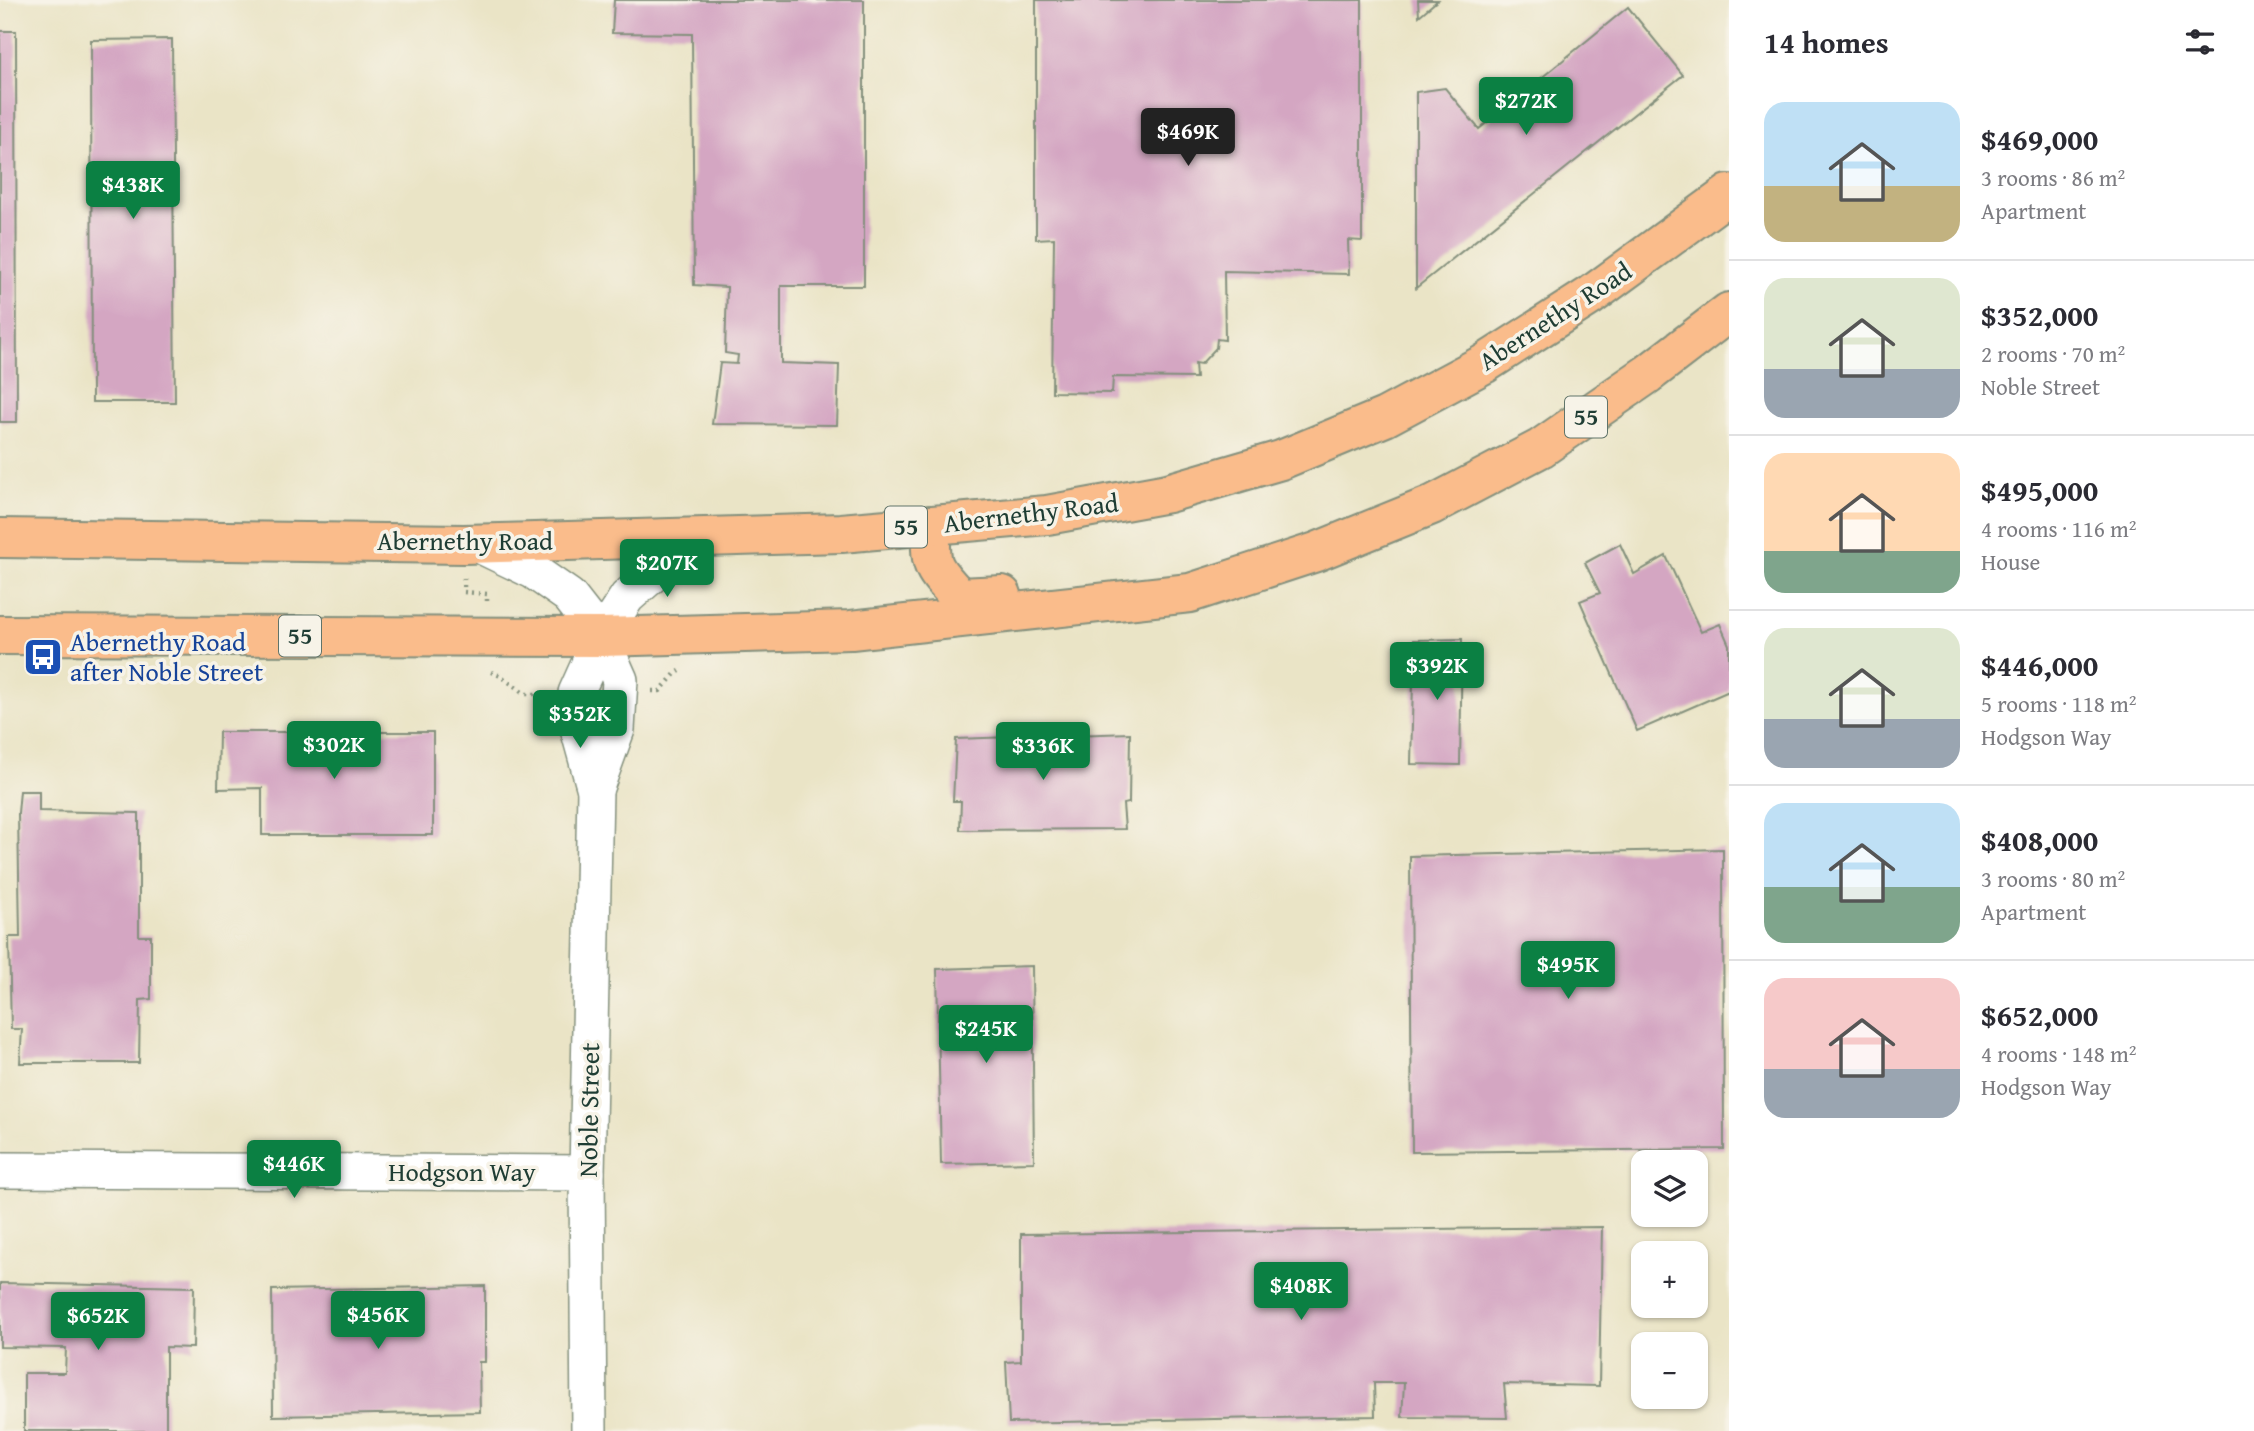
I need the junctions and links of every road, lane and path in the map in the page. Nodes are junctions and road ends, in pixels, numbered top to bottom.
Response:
1 (1729, 194) edge
2 (1729, 312) edge
3 (931, 525) junction
4 (708, 537) junction
5 (0, 538) edge
6 (471, 544) junction
7 (1058, 606) junction
8 (0, 635) edge
9 (488, 636) junction
10 (601, 637) junction
11 (0, 1170) edge
12 (587, 1173) junction
13 (589, 1431) edge

1 - 3 main road, Abernethy Road / 55
2 - 7 main road, 55
3 - 4 main road, Abernethy Road / 55
3 - 7 main road
4 - 6 main road, Abernethy Road / 55
4 - 10 street
5 - 6 main road, Abernethy Road / 55
6 - 9 path
6 - 10 street, Noble Street
7 - 10 main road, 55
8 - 9 main road, 55
9 - 10 main road, 55
10 - 12 street, Noble Street
11 - 12 street, Hodgson Way
12 - 13 street, Noble Street

